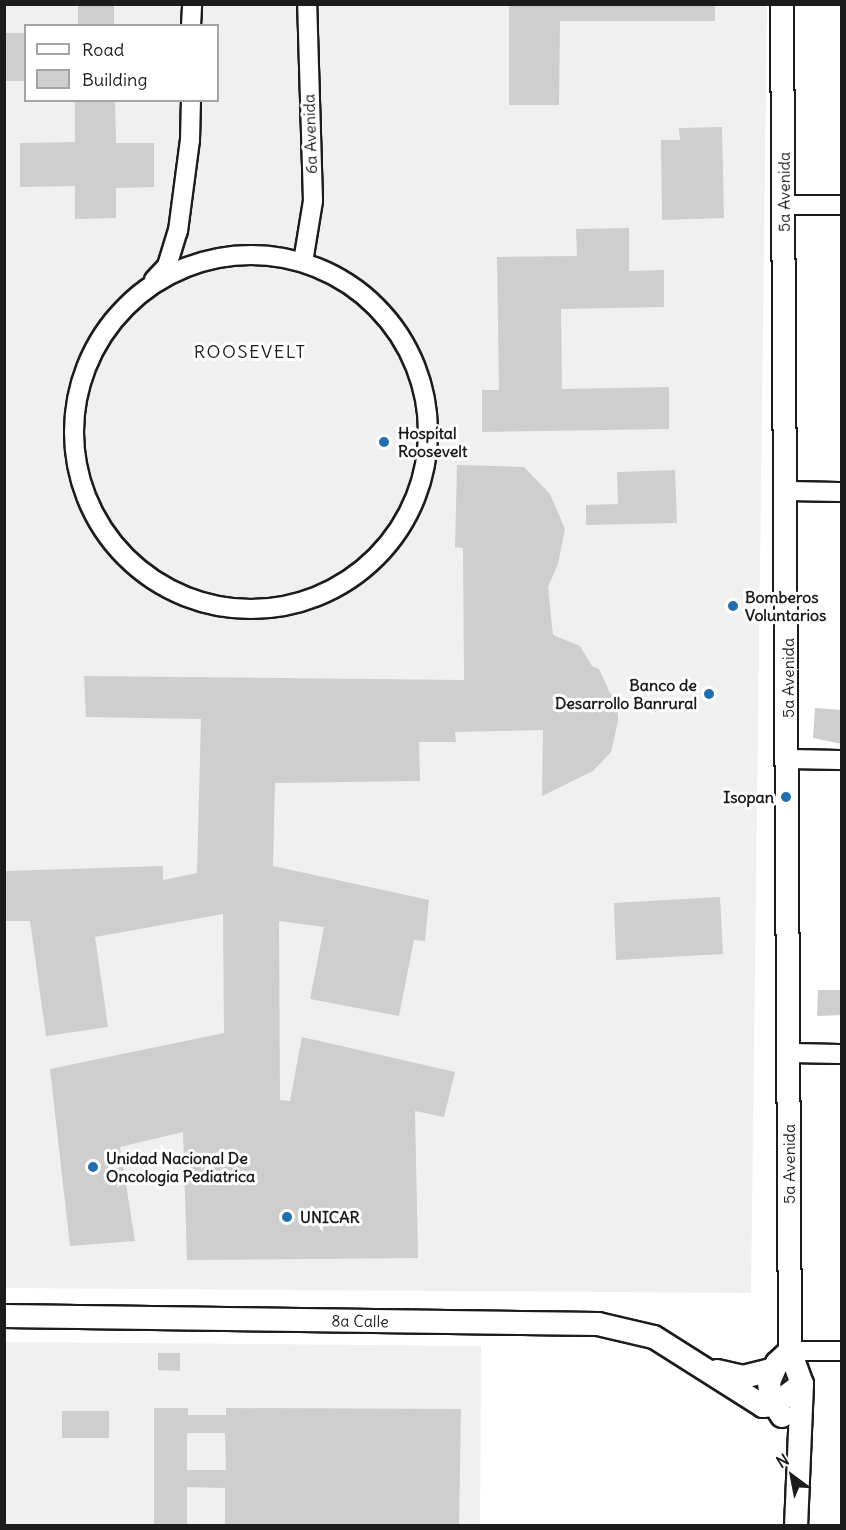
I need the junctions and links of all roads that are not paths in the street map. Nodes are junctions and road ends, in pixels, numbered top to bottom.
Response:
1 (192, 4) edge
2 (307, 4) edge
3 (782, 4) edge
4 (191, 24) edge
5 (190, 102) edge
6 (784, 205) junction
7 (842, 205) edge
8 (303, 262) junction
9 (138, 296) junction
10 (786, 491) junction
11 (842, 492) edge
12 (788, 759) junction
13 (842, 760) edge
14 (789, 1053) junction
15 (842, 1054) edge
16 (4, 1316) edge
17 (790, 1351) junction
18 (842, 1351) edge
19 (706, 1368) junction
20 (774, 1369) junction
21 (802, 1383) junction
22 (774, 1405) junction
23 (799, 1439) junction
24 (796, 1526) edge

1 - 4 street
2 - 8 street, 6a Avenida
3 - 6 street, 5a Avenida
5 - 9 street
6 - 7 street
6 - 10 street, 5a Avenida
8 - 9 street
8 - 9 street
10 - 11 street
10 - 12 street, 5a Avenida
12 - 13 street
12 - 14 street, 5a Avenida
14 - 15 street
14 - 17 street, 5a Avenida
16 - 19 street, 8a Calle
17 - 18 street
17 - 20 street
17 - 21 street, 5a Avenida
19 - 20 street, 8a Calle
19 - 22 street, 8a Calle
20 - 22 street
21 - 22 street
21 - 23 street, 5a Avenida
22 - 23 street
23 - 24 street, 5a Avenida

